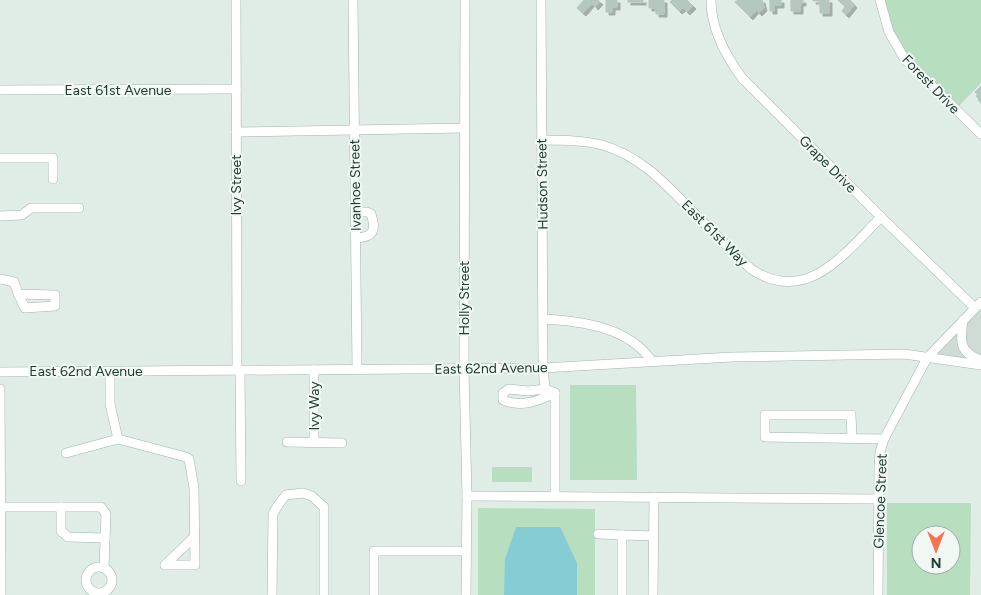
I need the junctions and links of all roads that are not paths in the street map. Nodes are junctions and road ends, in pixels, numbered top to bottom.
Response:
1 (236, 0) edge
2 (353, 0) edge
3 (465, 0) edge
4 (541, 0) edge
5 (711, 0) edge
6 (880, 0) edge
7 (236, 89) junction
8 (0, 90) edge
9 (464, 128) junction
10 (355, 130) junction
11 (236, 132) junction
12 (981, 134) edge
13 (541, 140) junction
14 (0, 158) edge
15 (53, 179) dead end
16 (79, 208) dead end
17 (356, 212) junction
18 (0, 216) edge
19 (881, 217) junction
20 (356, 238) junction
21 (0, 279) edge
22 (18, 294) dead end
23 (978, 305) edge
24 (543, 319) junction
25 (963, 320) junction
26 (927, 358) junction
27 (981, 360) edge
28 (652, 361) junction
29 (981, 365) edge
30 (543, 368) junction
31 (357, 369) junction
32 (464, 369) junction
33 (238, 370) junction
34 (314, 370) junction
35 (0, 372) edge
36 (110, 372) junction
37 (0, 389) edge
38 (545, 389) junction
39 (554, 393) junction
40 (852, 438) junction
41 (118, 439) junction
42 (884, 439) junction
43 (287, 442) dead end
44 (314, 442) junction
45 (342, 443) dead end
46 (66, 453) dead end
47 (241, 481) dead end
48 (467, 496) junction
49 (555, 496) junction
50 (654, 497) junction
51 (879, 499) junction
52 (1, 501) edge
53 (60, 507) junction
54 (598, 534) dead end
55 (622, 535) junction
56 (654, 536) junction
57 (194, 537) dead end
58 (105, 538) junction
59 (466, 551) junction
60 (104, 568) dead end
61 (1, 595) edge
62 (272, 595) edge
63 (324, 595) edge
64 (374, 595) edge
65 (466, 595) edge
66 (622, 595) edge
67 (653, 595) edge
68 (878, 595) edge

1 - 7 street, Ivy Street
2 - 10 street, Ivanhoe Street
3 - 9 street, Holly Street
4 - 13 street, Hudson Street
5 - 19 street, Grape Drive
6 - 12 street, Forest Drive
7 - 8 street, East 61st Avenue
7 - 11 street, Ivy Street
9 - 10 street
9 - 32 street, Holly Street
10 - 11 street
10 - 17 street, Ivanhoe Street
11 - 33 street, Ivy Street
13 - 19 street, East 61st Way
13 - 24 street, Hudson Street
14 - 15 street
16 - 18 street
17 - 20 street, Ivanhoe Street
17 - 20 street
19 - 23 street, Grape Drive
20 - 31 street, Ivanhoe Street
21 - 22 street
23 - 25 street, Glencoe Street
24 - 28 street
24 - 30 street, Hudson Street
25 - 26 street, Glencoe Street
25 - 27 street
26 - 28 street, East 62nd Avenue
26 - 29 street, East 62nd Avenue
26 - 42 street, Glencoe Street
28 - 30 street, East 62nd Avenue
30 - 32 street, East 62nd Avenue
30 - 38 street, Hudson Street
31 - 32 street, East 62nd Avenue
31 - 34 street, East 62nd Avenue
32 - 48 street, Holly Street
33 - 34 street, East 62nd Avenue
33 - 36 street, East 62nd Avenue
33 - 47 street, Ivy Street
34 - 44 street, Ivy Way
35 - 36 street, East 62nd Avenue
36 - 41 street
37 - 52 street
38 - 39 street
38 - 39 street
39 - 49 street
40 - 40 street
40 - 42 street
41 - 46 street
41 - 57 street
42 - 51 street, Glencoe Street
43 - 44 street
44 - 45 street
48 - 49 street
48 - 59 street, Holly Street
49 - 50 street
50 - 51 street
50 - 56 street
51 - 68 street, Glencoe Street
52 - 53 street
52 - 61 street
53 - 58 street
53 - 58 street
54 - 55 street
55 - 56 street
55 - 66 street
56 - 67 street
58 - 60 street
59 - 64 street
59 - 65 street, Holly Street
62 - 63 street

